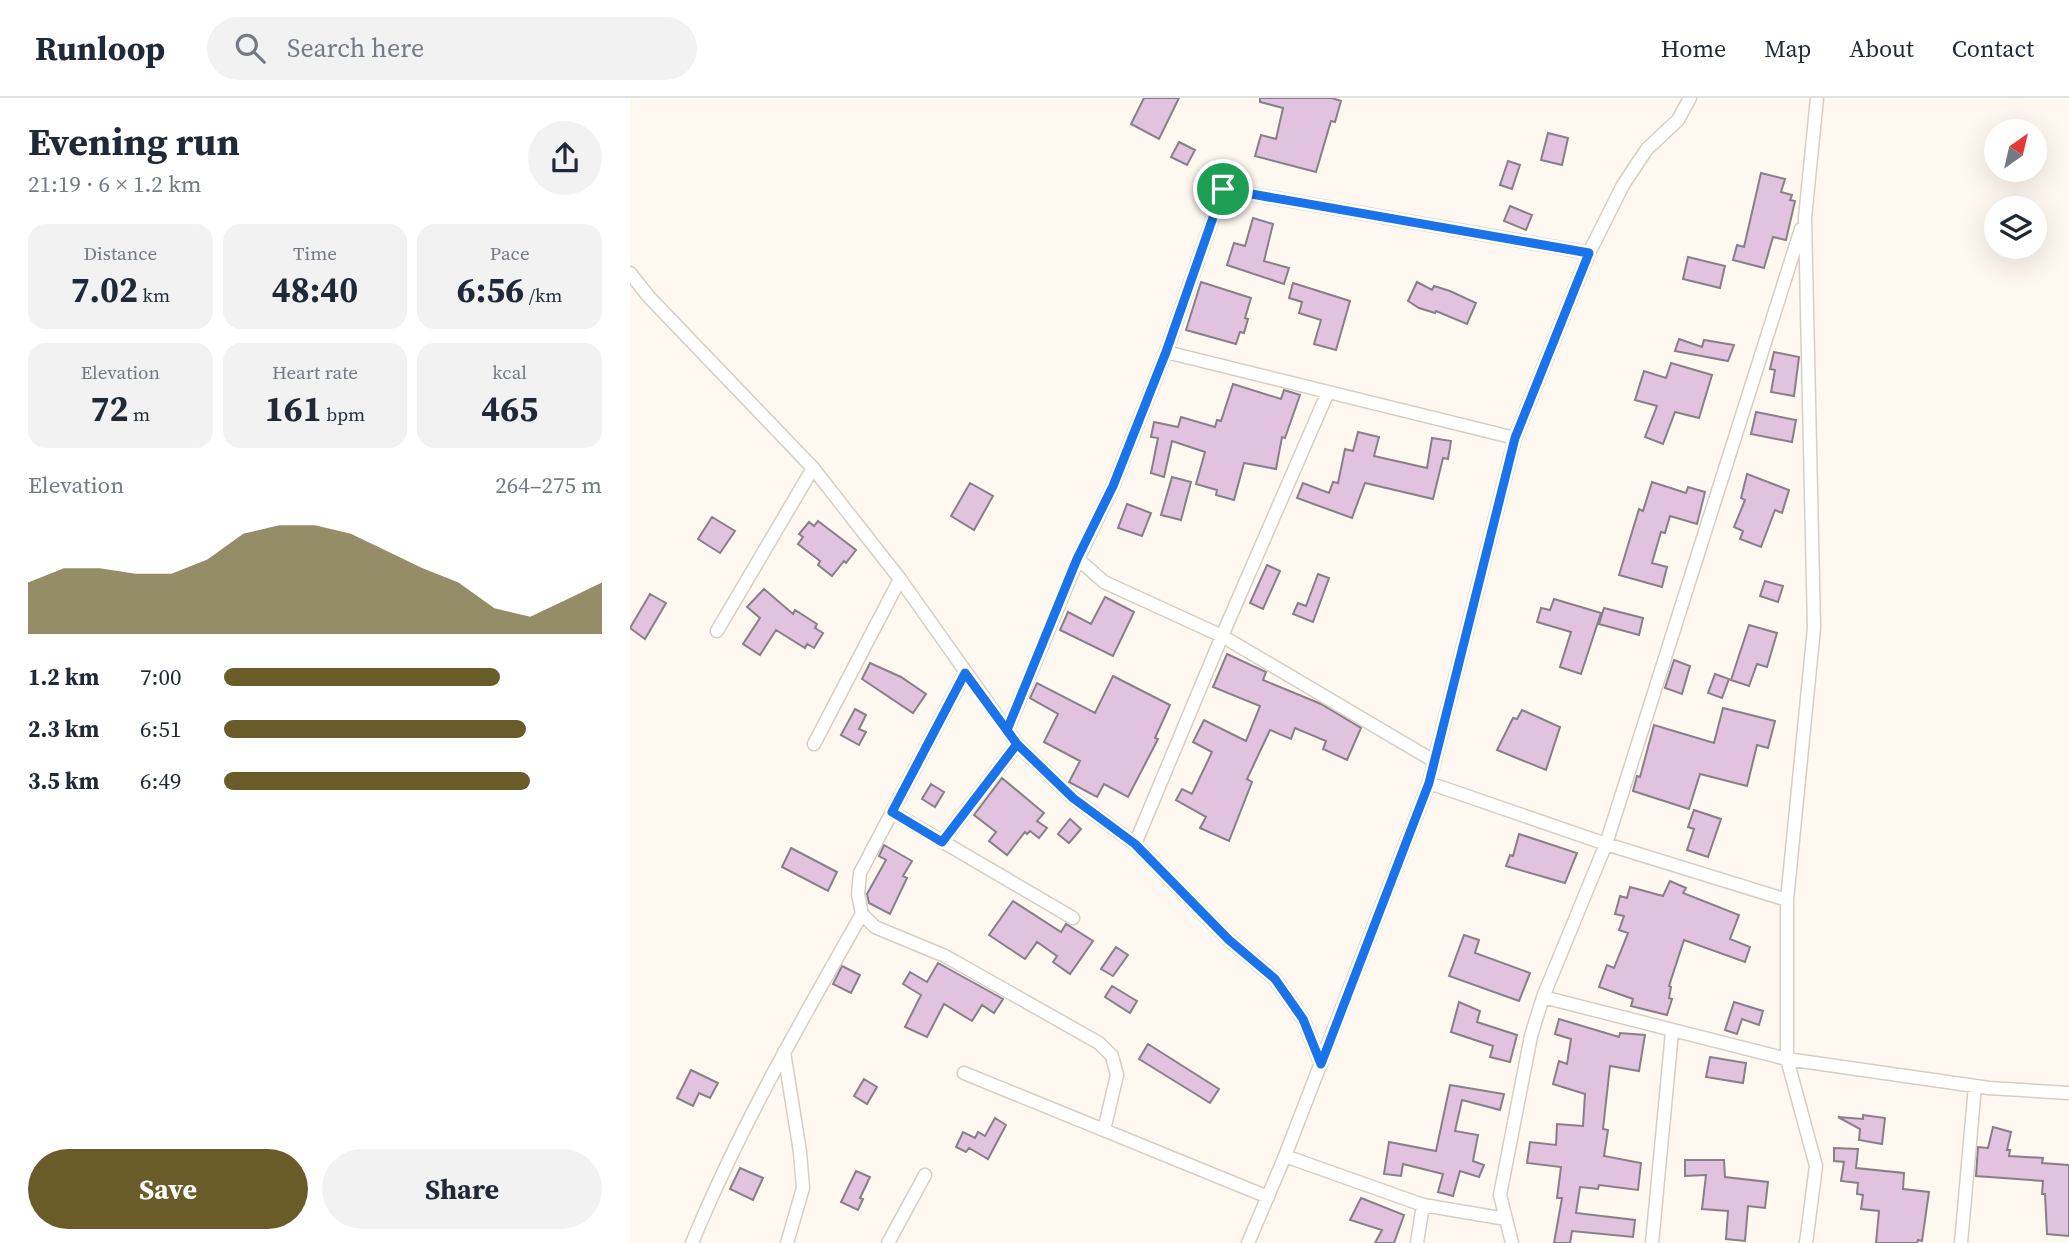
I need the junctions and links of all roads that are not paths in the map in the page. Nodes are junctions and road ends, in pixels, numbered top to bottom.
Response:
1 (1690, 98) edge
2 (1817, 98) edge
3 (1805, 218) junction
4 (1589, 253) junction
5 (630, 273) edge
6 (1166, 352) junction
7 (1328, 392) junction
8 (1515, 438) junction
9 (813, 468) junction
10 (1077, 559) junction
11 (900, 579) junction
12 (717, 631) dead end
13 (1222, 635) junction
14 (965, 673) junction
15 (1007, 730) junction
16 (814, 744) dead end
17 (1017, 744) junction
18 (1434, 761) junction
19 (1429, 783) junction
20 (892, 812) junction
21 (942, 842) junction
22 (1135, 844) junction
23 (1606, 844) junction
24 (1787, 900) junction
25 (862, 914) junction
26 (1073, 918) dead end
27 (1543, 997) junction
28 (1672, 1032) junction
29 (784, 1051) junction
30 (1787, 1059) junction
31 (1321, 1064) junction
32 (964, 1073) dead end
33 (1975, 1086) junction
34 (2069, 1093) edge
35 (1104, 1130) junction
36 (1286, 1156) junction
37 (925, 1175) dead end
38 (1268, 1197) junction
39 (1423, 1205) junction
40 (1506, 1219) junction
41 (692, 1243) edge
42 (787, 1243) edge
43 (888, 1243) edge
44 (1248, 1243) edge
45 (1417, 1243) edge
46 (1511, 1243) edge
47 (1652, 1243) edge
48 (1806, 1243) edge
49 (1961, 1243) edge

1 - 4 street
2 - 3 street
3 - 23 street
3 - 24 street
4 - 6 street
4 - 8 street
5 - 9 street
6 - 7 street
6 - 10 street
7 - 8 street
7 - 13 street
8 - 18 street
9 - 11 street
9 - 12 street
10 - 13 street
10 - 15 street
11 - 14 street
11 - 16 street
13 - 18 street
13 - 22 street
14 - 15 street
14 - 20 street
15 - 17 street
17 - 21 street
17 - 22 street
18 - 19 street
19 - 23 street
19 - 31 street
20 - 21 street
20 - 25 street
21 - 26 street
22 - 31 street
23 - 24 street
23 - 27 street
24 - 30 street
25 - 29 street
25 - 35 street
27 - 28 street
27 - 40 street
28 - 30 street
28 - 47 street
29 - 41 street
29 - 42 street
30 - 33 street
30 - 48 street
31 - 36 street
32 - 35 street
33 - 34 street
33 - 49 street
35 - 38 street
36 - 38 street
36 - 39 street
37 - 43 street
38 - 44 street
39 - 40 street
39 - 45 street
40 - 46 street

